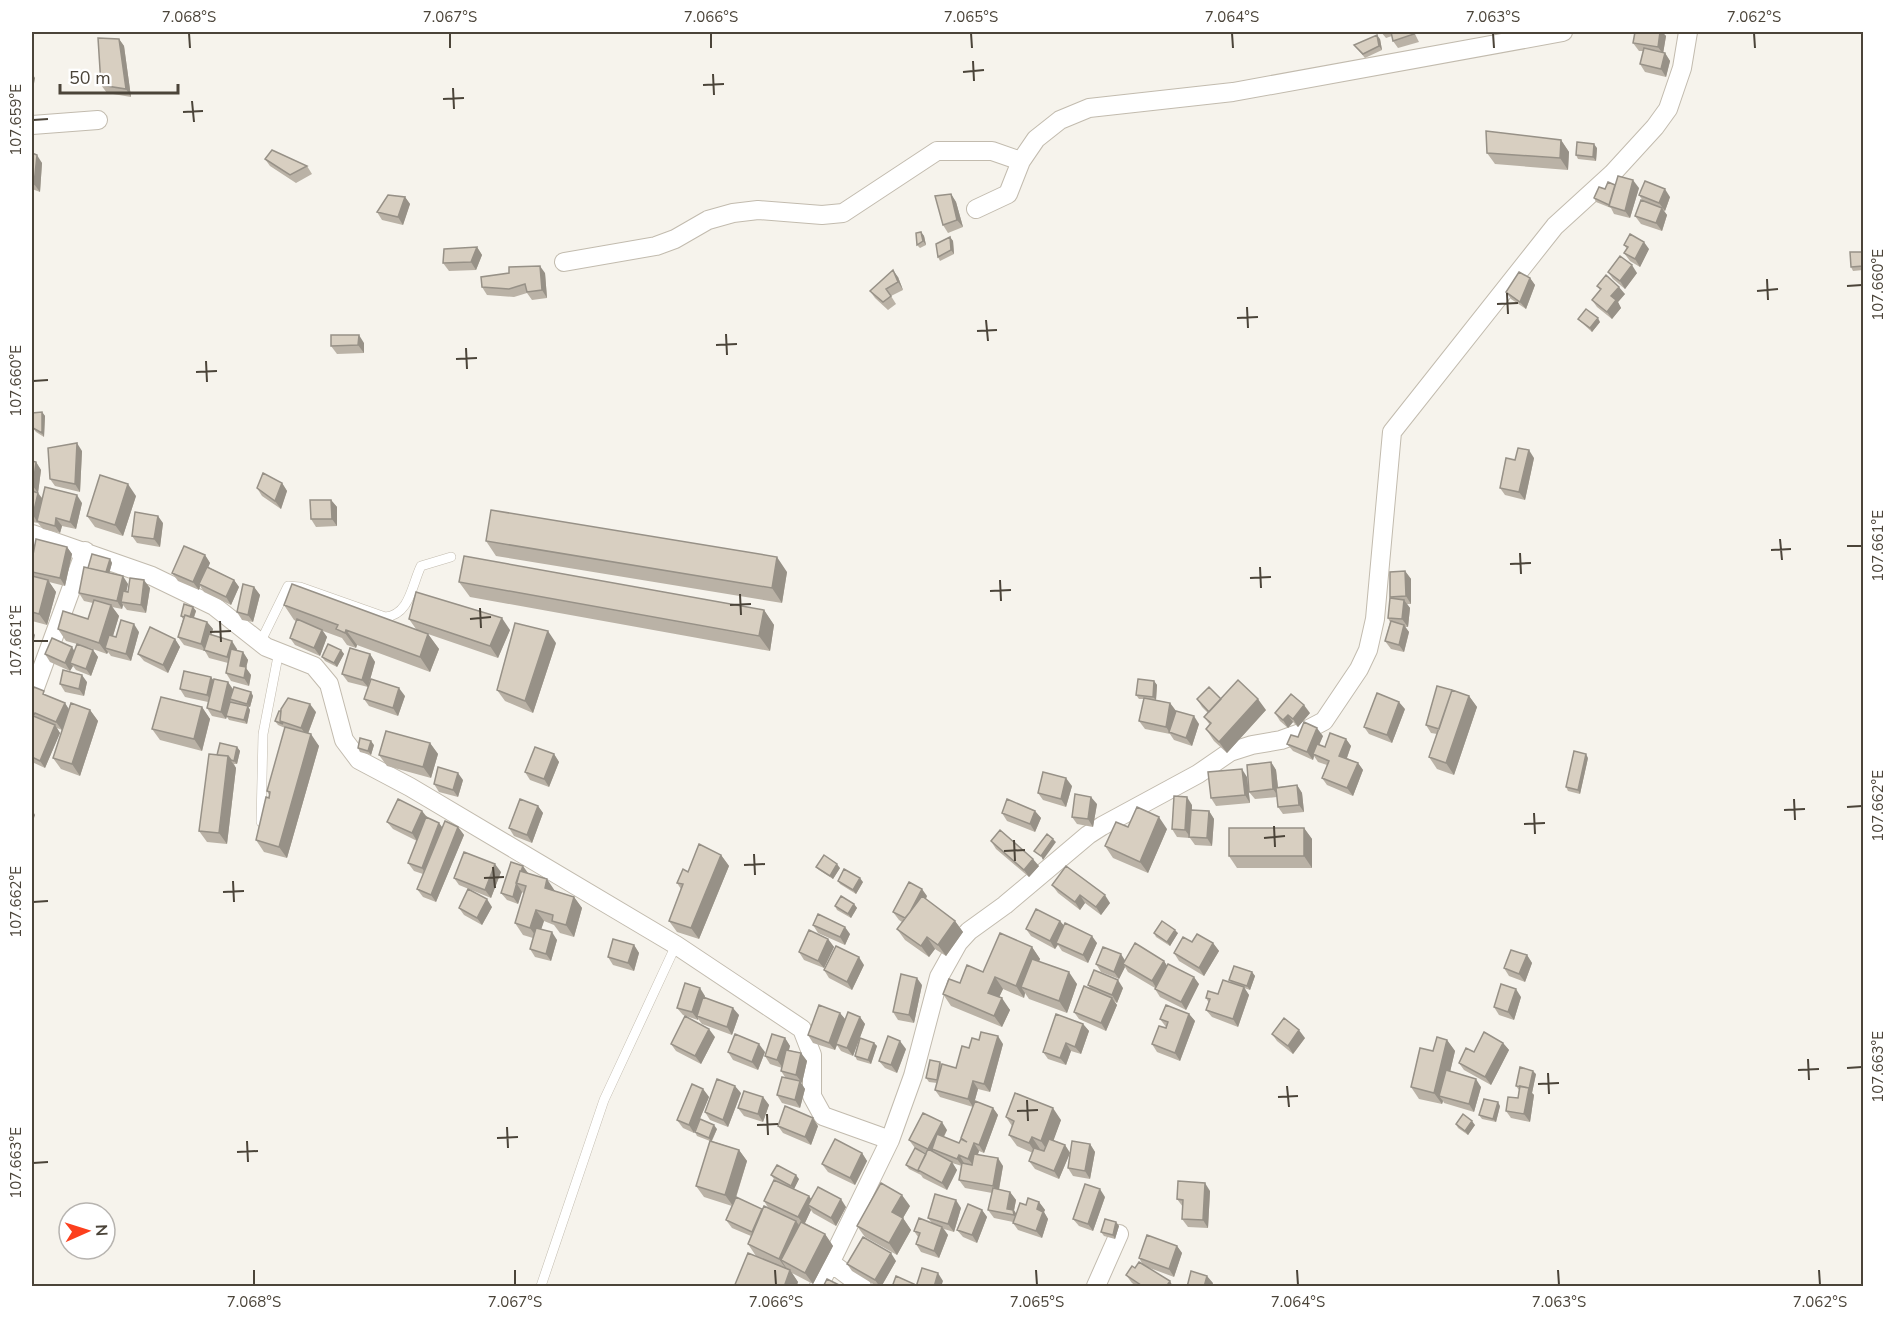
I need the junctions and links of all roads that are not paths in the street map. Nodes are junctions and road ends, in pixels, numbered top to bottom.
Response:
1 (1563, 32) edge
2 (1688, 32) edge
3 (98, 120) dead end
4 (32, 125) edge
5 (1021, 161) junction
6 (976, 209) dead end
7 (564, 262) dead end
8 (32, 534) edge
9 (85, 551) junction
10 (451, 557) dead end
11 (260, 643) junction
12 (279, 651) junction
13 (32, 696) edge
14 (261, 822) edge
15 (676, 945) junction
16 (890, 1140) junction
17 (1119, 1234) dead end
18 (830, 1262) junction
19 (541, 1287) edge
20 (819, 1287) edge
21 (862, 1287) edge
22 (1096, 1287) edge

1 - 5 street
2 - 16 street
3 - 4 street
5 - 6 street
5 - 7 street
8 - 9 street
9 - 11 street
9 - 13 street
10 - 11 lane
11 - 12 street
12 - 14 lane
12 - 15 street
15 - 16 street
15 - 19 lane
16 - 18 street
17 - 22 street
18 - 20 street
18 - 21 street

